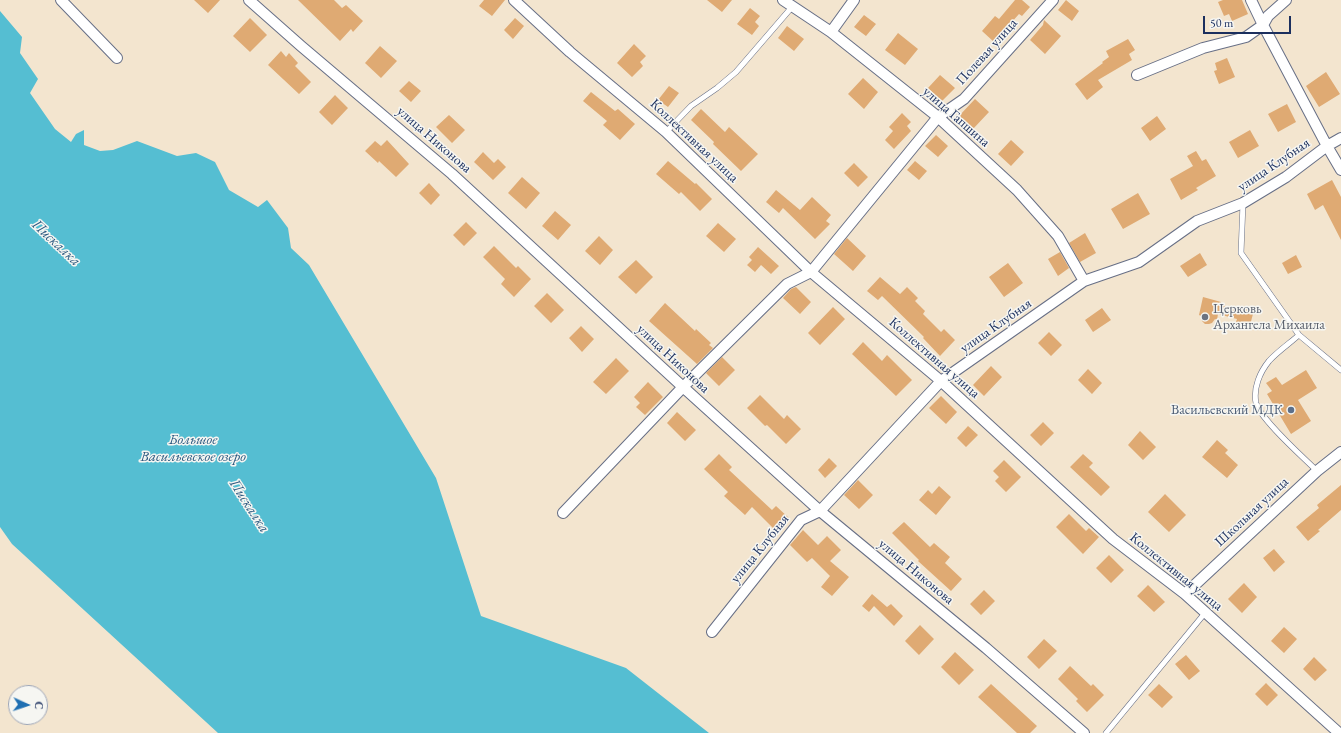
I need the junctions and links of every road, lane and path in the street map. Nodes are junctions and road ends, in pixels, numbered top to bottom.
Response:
1 (61, 0) edge
2 (249, 0) edge
3 (514, 0) edge
4 (783, 0) edge
5 (854, 0) edge
6 (1053, 0) edge
7 (1251, 0) edge
8 (1286, 0) edge
9 (792, 7) junction
10 (1263, 26) junction
11 (831, 32) junction
12 (117, 58) dead end
13 (1137, 75) dead end
14 (938, 117) junction
15 (666, 132) junction
16 (1341, 138) edge
17 (1327, 146) junction
18 (1341, 170) edge
19 (1243, 203) junction
20 (811, 272) junction
21 (1084, 281) junction
22 (1299, 335) junction
23 (1341, 370) edge
24 (941, 381) junction
25 (683, 387) junction
26 (1341, 452) edge
27 (1317, 471) junction
28 (820, 511) junction
29 (563, 513) dead end
30 (1184, 594) junction
31 (1205, 613) junction
32 (712, 632) dead end
33 (1084, 733) edge
34 (1106, 733) edge
35 (1339, 733) edge

1 - 12 street
2 - 25 street, улица Никонова
3 - 15 street, Коллективная улица
4 - 9 street, улица Гапшина
5 - 11 street
6 - 14 street, Полевая улица
7 - 10 street
8 - 10 street
9 - 11 street, улица Гапшина
9 - 15 lane
10 - 13 street
10 - 17 street
11 - 14 street, улица Гапшина
14 - 20 street, Полевая улица
14 - 21 street, улица Гапшина
15 - 20 street, Коллективная улица
16 - 17 street, улица Клубная
17 - 18 street
17 - 19 street, улица Клубная
19 - 21 street, улица Клубная
19 - 22 lane
20 - 24 street, Коллективная улица
20 - 25 street
21 - 24 street, улица Клубная
22 - 23 lane
22 - 27 lane
24 - 28 street, улица Клубная
24 - 30 street, Коллективная улица
25 - 28 street, улица Никонова
25 - 29 street
26 - 27 street, Школьная улица
27 - 30 street, Школьная улица
28 - 32 street, улица Клубная
28 - 33 street, улица Никонова
30 - 31 street, Коллективная улица
31 - 34 lane
31 - 35 street, Коллективная улица

